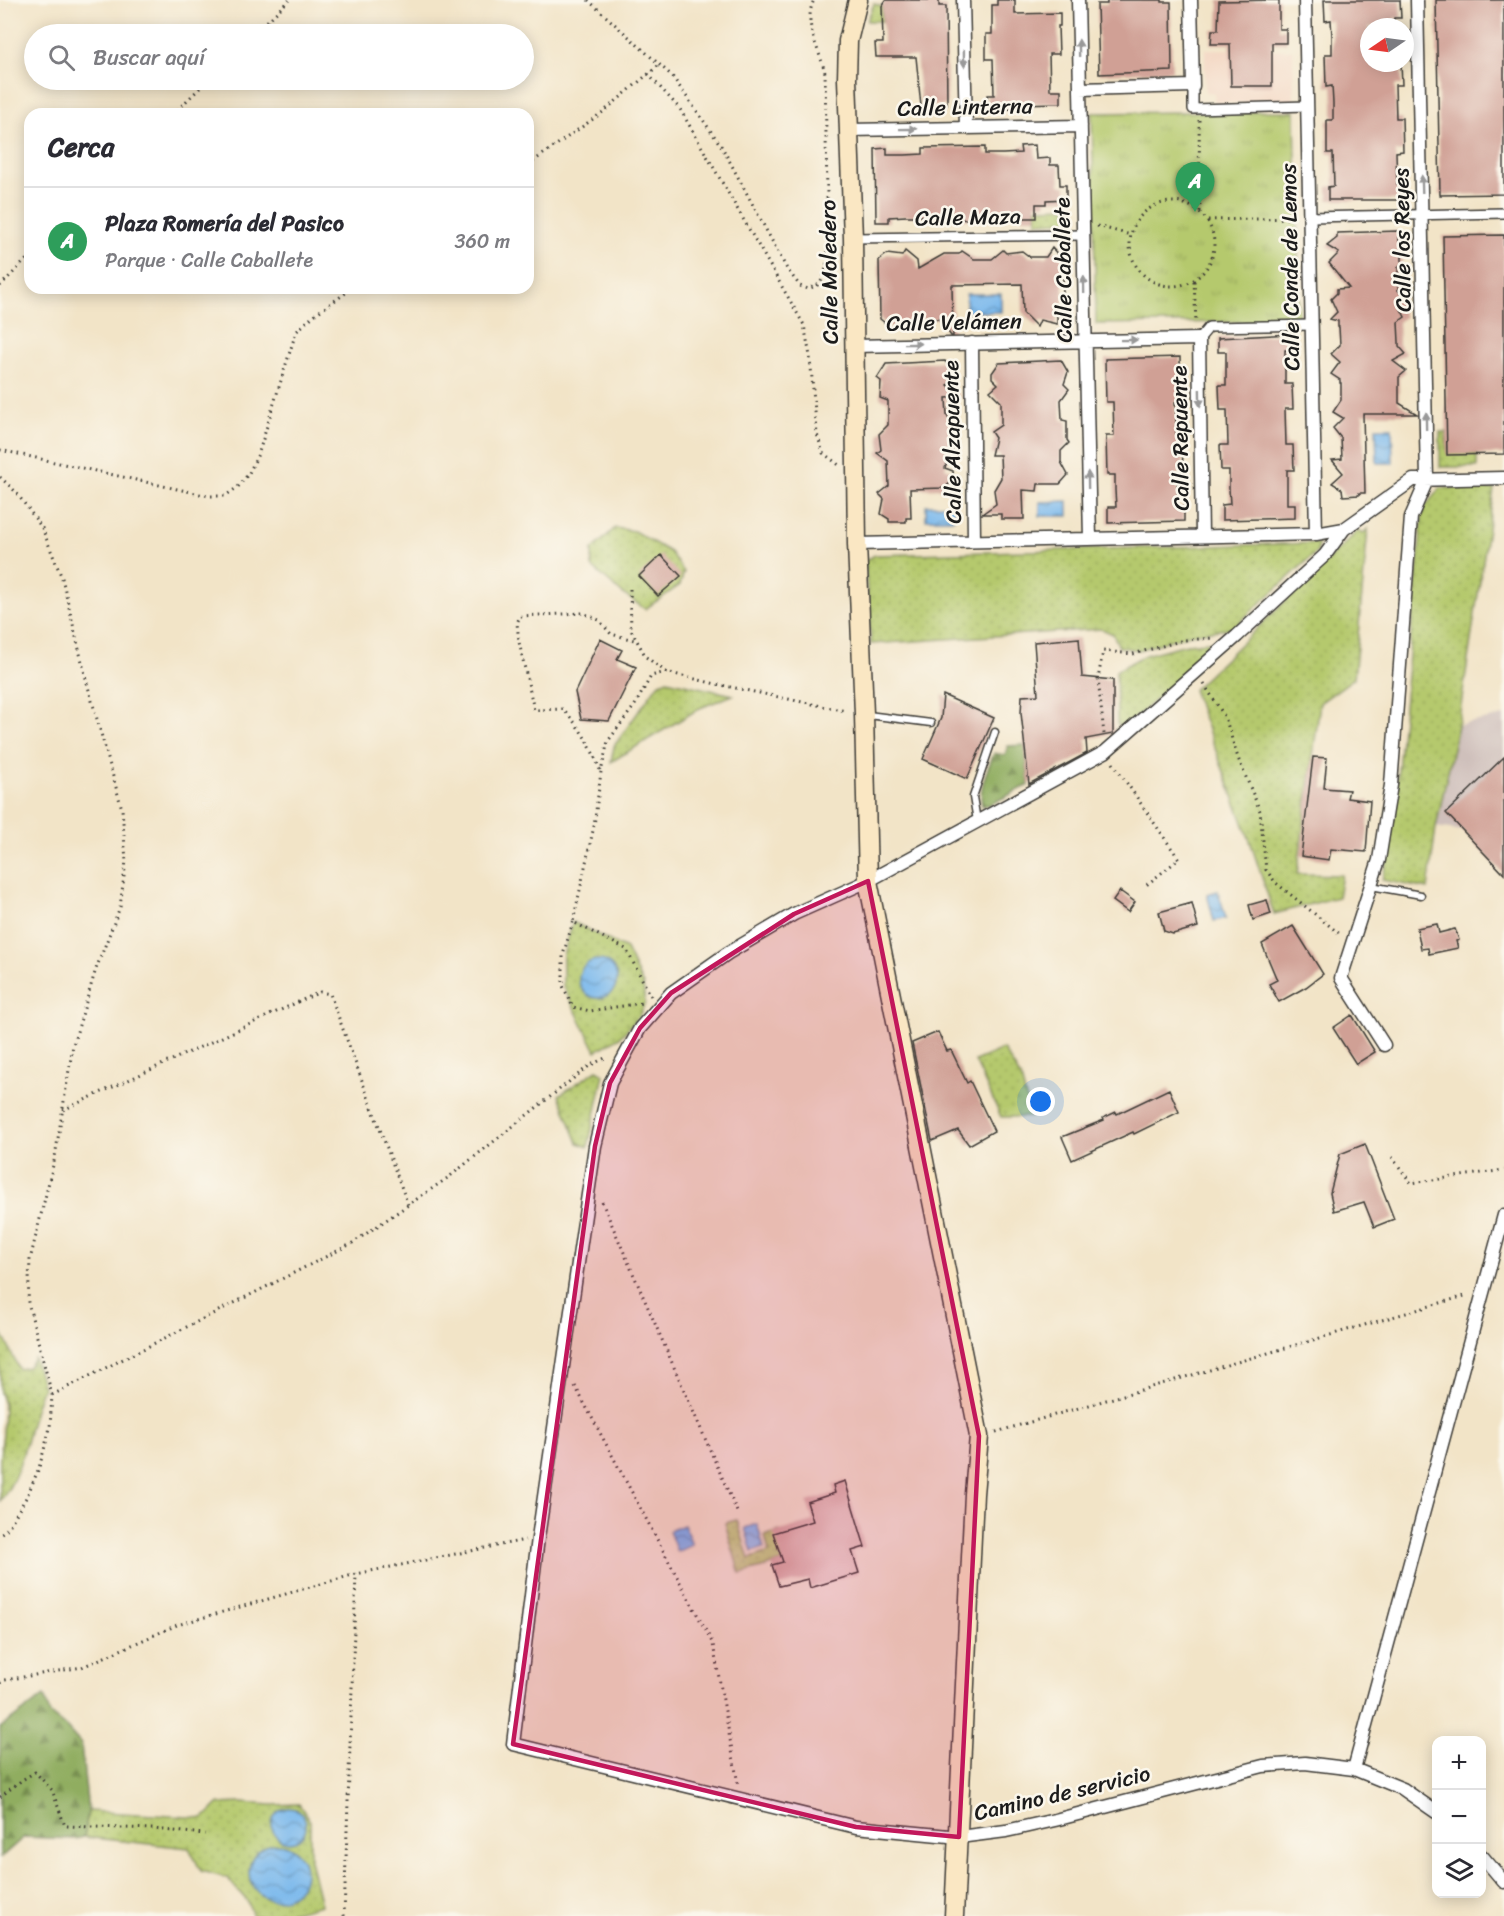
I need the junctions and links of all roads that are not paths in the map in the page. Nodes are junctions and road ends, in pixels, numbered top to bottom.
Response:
1 (858, 0) edge
2 (963, 0) edge
3 (1078, 0) edge
4 (1191, 0) edge
5 (1305, 0) edge
6 (1417, 0) edge
7 (1193, 86) junction
8 (1080, 89) junction
9 (1307, 106) junction
10 (1081, 126) junction
11 (966, 128) junction
12 (849, 130) junction
13 (1504, 213) edge
14 (1422, 215) junction
15 (1304, 217) junction
16 (1088, 231) junction
17 (853, 238) junction
18 (1312, 325) junction
19 (1198, 333) junction
20 (1085, 341) junction
21 (972, 343) junction
22 (854, 346) junction
23 (1504, 478) edge
24 (1427, 480) junction
25 (1344, 528) junction
26 (1316, 534) junction
27 (1202, 536) junction
28 (1090, 539) junction
29 (974, 541) junction
30 (856, 544) junction
31 (864, 714) junction
32 (931, 723) dead end
33 (995, 732) dead end
34 (977, 821) junction
35 (868, 881) junction
36 (1371, 886) junction
37 (1421, 895) dead end
38 (1384, 1045) dead end
39 (1504, 1215) edge
40 (1354, 1770) junction
41 (1432, 1809) edge
42 (959, 1837) junction
43 (1486, 1861) edge
44 (1504, 1882) edge
45 (954, 1916) edge

1 - 12 main road, Calle Moledero
2 -> 11 street
8 -> 3 street, Calle Caballete
4 - 7 street
5 - 9 street, Calle Conde de Lemos
14 -> 6 street, Calle los Reyes
7 - 8 street
7 - 9 street
8 - 10 street, Calle Caballete
9 - 15 street, Calle Conde de Lemos
10 - 11 street, Calle Linterna
10 - 16 street, Calle Caballete
12 -> 11 street, Calle Linterna
12 - 17 main road, Calle Moledero
13 - 14 street
14 - 15 street
24 -> 14 street, Calle los Reyes
15 - 18 street, Calle Conde de Lemos
16 - 17 street, Calle Maza
20 -> 16 street, Calle Caballete
17 - 22 main road, Calle Moledero
18 - 19 street
18 - 26 street, Calle Conde de Lemos
20 -> 19 street, Calle Velámen
19 -> 27 street, Calle Repuente
20 - 21 street, Calle Velámen
28 -> 20 street, Calle Caballete
22 -> 21 street, Calle Velámen
21 - 29 street, Calle Alzapuente
22 - 30 main road, Calle Moledero
23 - 24 street
24 - 25 street
24 - 36 street
25 - 26 street
25 - 34 street
26 - 27 street
27 - 28 street
28 - 29 street
29 - 30 street
30 - 31 main road, Calle Moledero
31 - 32 lane
31 - 35 main road, Calle Moledero
33 - 34 lane
34 - 35 street
35 - 42 main road, Calle Moledero
35 - 42 street, Camino de servicio
36 - 37 lane
36 - 38 street
39 - 40 street
40 - 41 street, Camino de servicio
40 - 42 street, Camino de servicio
42 - 45 main road, Calle Moledero
43 - 44 street

